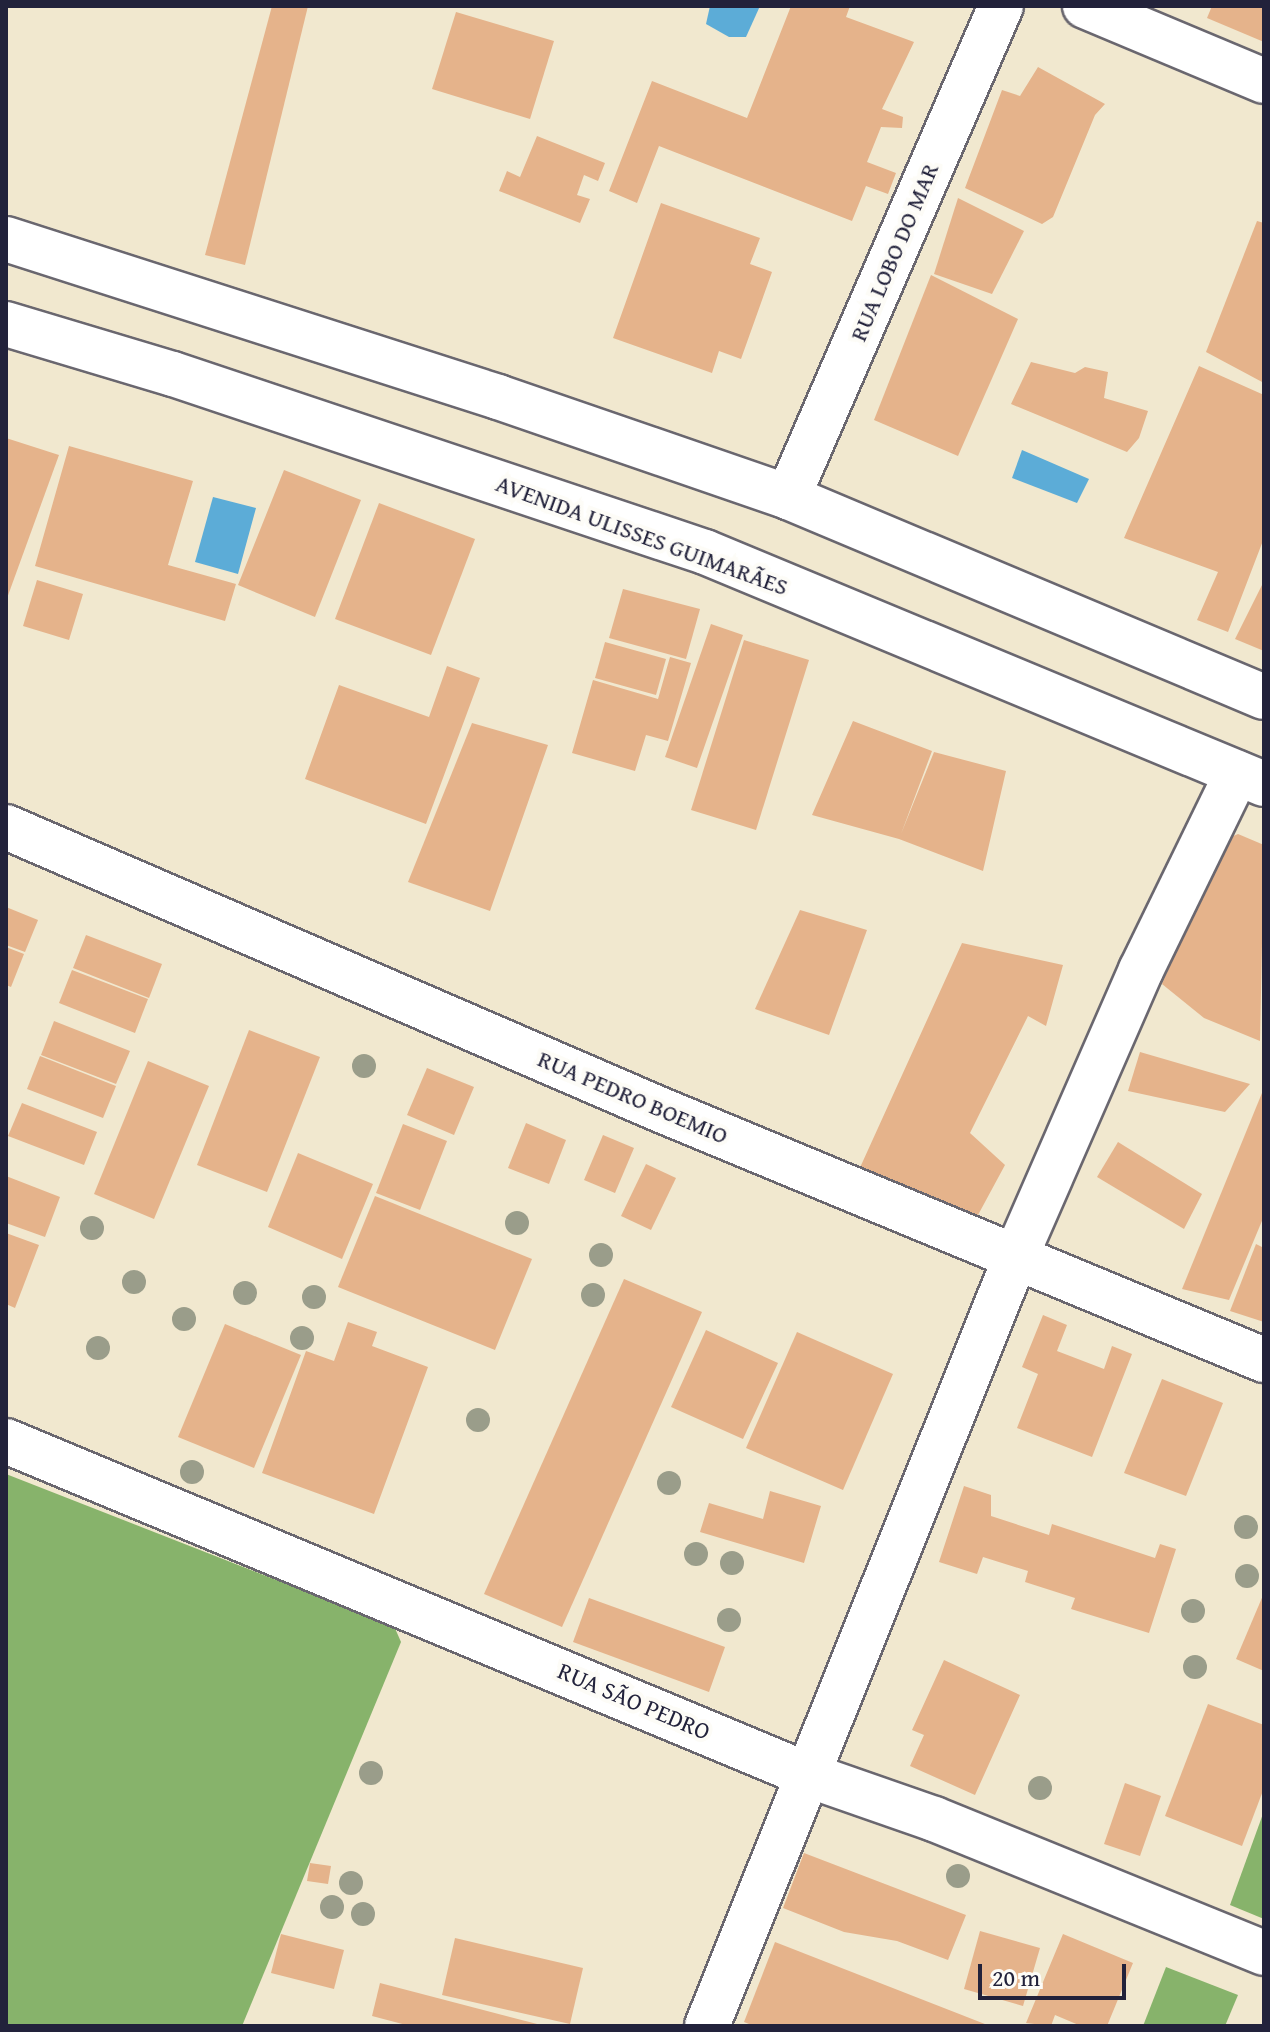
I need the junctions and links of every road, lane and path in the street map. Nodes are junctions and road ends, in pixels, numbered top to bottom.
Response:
1 (1001, 6) edge
2 (1085, 6) edge
3 (1264, 81) edge
4 (6, 239) edge
5 (6, 324) edge
6 (788, 497) junction
7 (1264, 697) edge
8 (1250, 778) edge
9 (6, 827) edge
10 (1016, 1256) junction
11 (1264, 1360) edge
12 (6, 1441) edge
13 (808, 1775) junction
14 (1264, 1953) edge
15 (707, 2026) edge

1 - 6 street, RUA LOBO DO MAR
2 - 3 street
4 - 6 street
5 - 8 street, AVENIDA ULISSES GUIMARÃES
6 - 7 street
8 - 10 street
9 - 10 street, RUA PEDRO BOEMIO
10 - 11 street, RUA PEDRO BOEMIO
10 - 13 street
12 - 13 street, RUA SÃO PEDRO
13 - 14 street, RUA SÃO PEDRO
13 - 15 street

